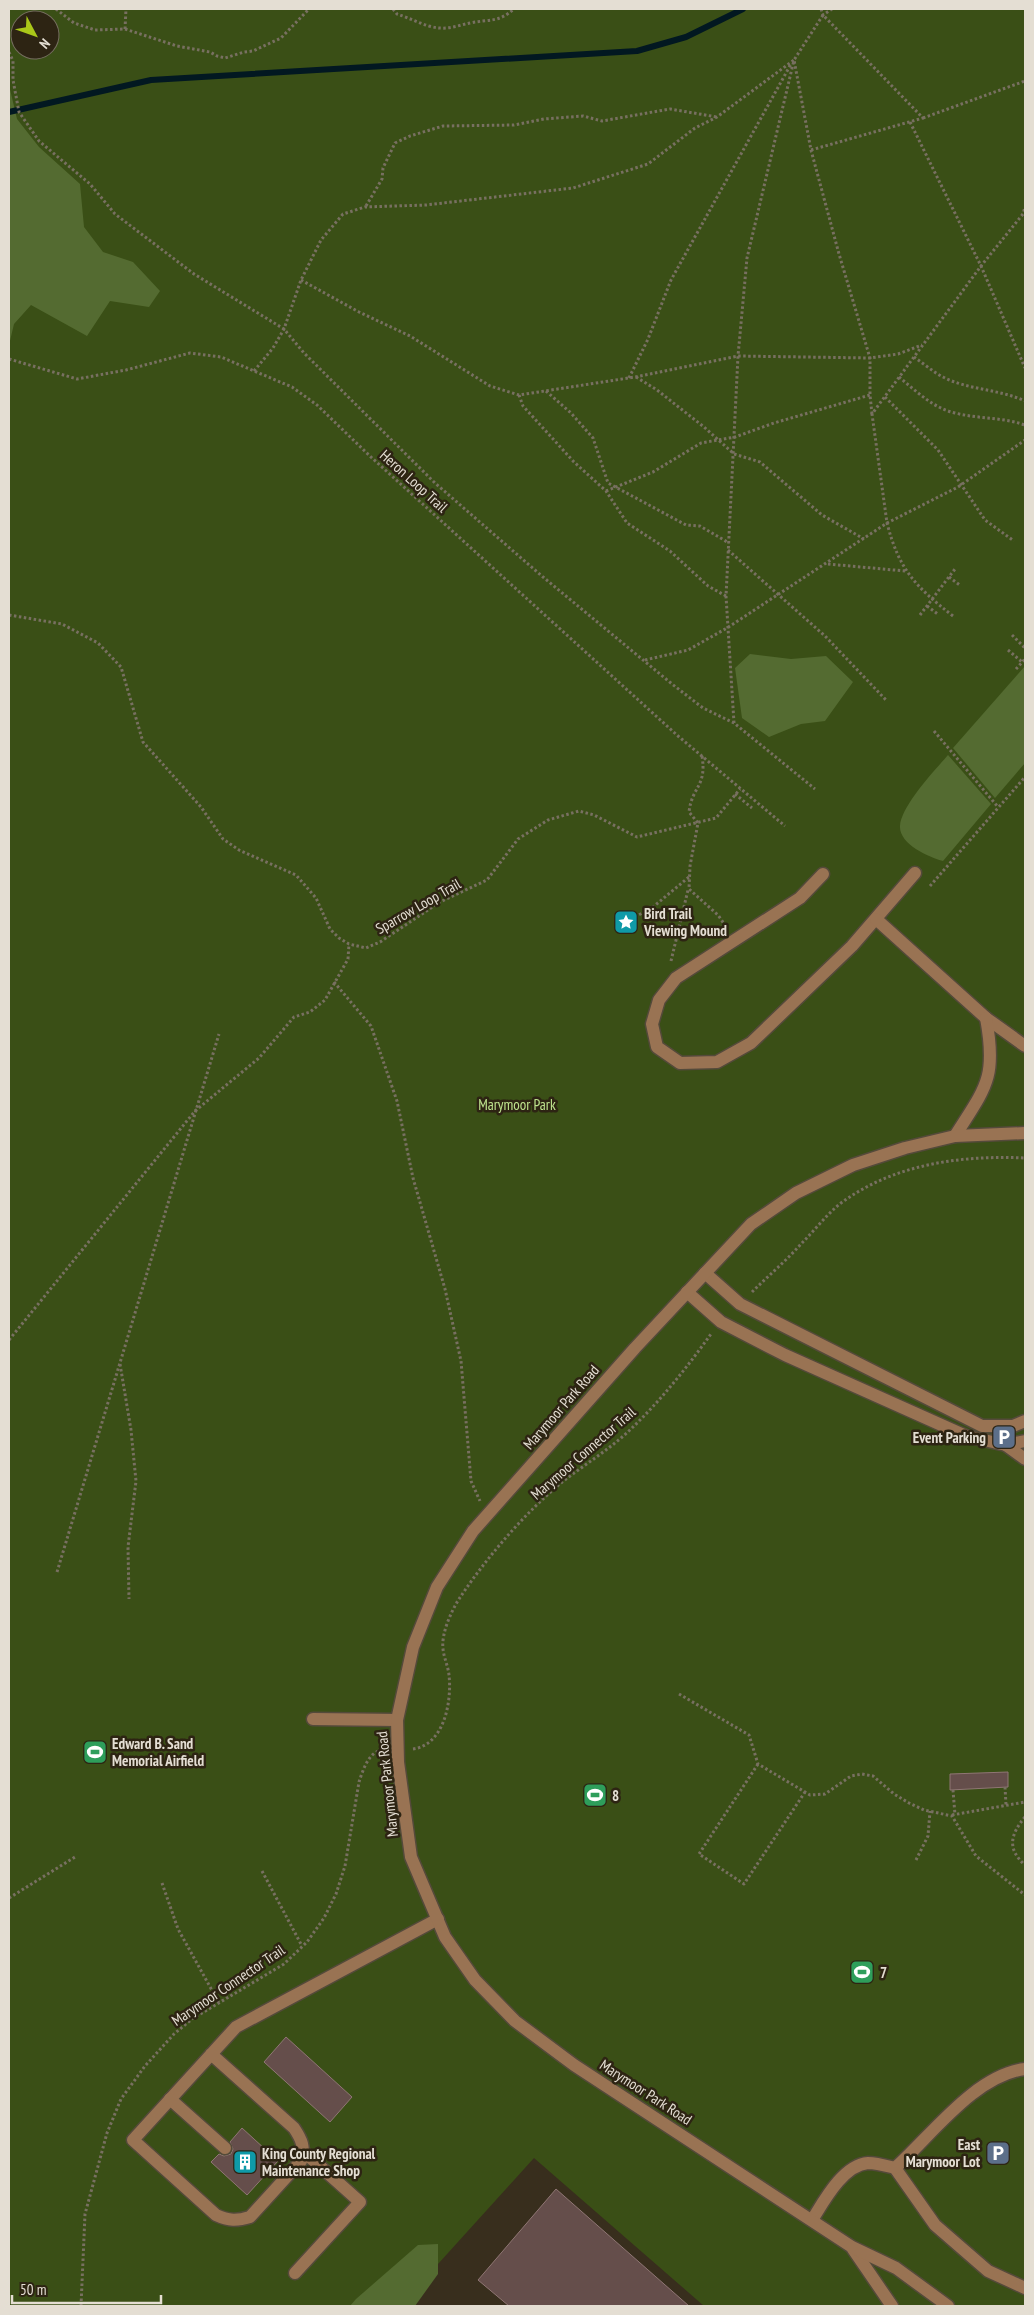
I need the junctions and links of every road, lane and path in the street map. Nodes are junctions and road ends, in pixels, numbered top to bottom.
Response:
1 (56, 9) edge
2 (126, 9) edge
3 (310, 9) edge
4 (393, 9) edge
5 (514, 9) edge
6 (821, 9) edge
7 (832, 9) edge
8 (823, 15) junction
9 (125, 29) junction
10 (9, 52) edge
11 (794, 60) junction
12 (1025, 81) edge
13 (717, 117) junction
14 (923, 118) junction
15 (910, 122) junction
16 (811, 150) junction
17 (365, 207) junction
18 (1025, 207) edge
19 (981, 266) junction
20 (301, 280) junction
21 (284, 330) junction
22 (922, 346) junction
23 (738, 356) junction
24 (914, 357) junction
25 (870, 358) junction
26 (9, 359) edge
27 (1025, 368) edge
28 (254, 371) junction
29 (635, 377) junction
30 (899, 377) junction
31 (629, 378) junction
32 (546, 391) junction
33 (519, 395) junction
34 (870, 395) junction
35 (884, 397) junction
36 (1025, 401) edge
37 (872, 414) junction
38 (1025, 425) edge
39 (735, 437) junction
40 (720, 440) junction
41 (1025, 440) edge
42 (734, 454) junction
43 (960, 485) junction
44 (615, 488) junction
45 (606, 491) junction
46 (887, 523) junction
47 (864, 539) junction
48 (1014, 541) dead end
49 (728, 543) junction
50 (728, 550) junction
51 (828, 564) junction
52 (955, 569) dead end
53 (905, 571) junction
54 (949, 577) junction
55 (961, 586) dead end
56 (726, 596) junction
57 (779, 596) junction
58 (932, 600) junction
59 (927, 606) junction
60 (9, 615) edge
61 (920, 615) dead end
62 (939, 615) dead end
63 (953, 616) dead end
64 (727, 628) junction
65 (1012, 635) dead end
66 (1025, 648) edge
67 (1008, 650) dead end
68 (644, 660) junction
69 (1024, 661) edge
70 (1016, 669) dead end
71 (886, 700) dead end
72 (734, 723) junction
73 (934, 731) dead end
74 (702, 755) junction
75 (1025, 777) edge
76 (740, 788) junction
77 (815, 789) dead end
78 (736, 794) junction
79 (752, 808) dead end
80 (998, 808) junction
81 (698, 823) junction
82 (785, 826) dead end
83 (915, 873) dead end
84 (823, 874) dead end
85 (689, 876) junction
86 (930, 886) dead end
87 (688, 889) junction
88 (876, 919) junction
89 (626, 922) dead end
90 (732, 941) junction
91 (349, 944) junction
92 (669, 968) dead end
93 (334, 982) junction
94 (986, 1018) junction
95 (219, 1034) dead end
96 (1025, 1046) edge
97 (195, 1111) junction
98 (1025, 1133) edge
99 (955, 1136) junction
100 (1025, 1158) edge
101 (705, 1273) junction
102 (687, 1292) junction
103 (748, 1295) dead end
104 (712, 1331) dead end
105 (9, 1340) edge
106 (120, 1363) junction
107 (1025, 1421) edge
108 (982, 1426) junction
109 (1025, 1441) edge
110 (1006, 1445) junction
111 (1025, 1459) edge
112 (486, 1516) junction
113 (57, 1572) dead end
114 (129, 1599) dead end
115 (679, 1694) dead end
116 (313, 1719) dead end
117 (397, 1720) junction
118 (410, 1749) dead end
119 (388, 1750) dead end
120 (758, 1764) junction
121 (1005, 1787) dead end
122 (953, 1790) dead end
123 (805, 1792) junction
124 (1025, 1802) edge
125 (1006, 1805) junction
126 (930, 1811) junction
127 (953, 1815) junction
128 (1025, 1817) edge
129 (75, 1857) dead end
130 (916, 1860) dead end
131 (1025, 1865) edge
132 (262, 1871) dead end
133 (162, 1883) dead end
134 (1025, 1895) edge
135 (9, 1898) edge
136 (438, 1919) junction
137 (302, 1946) junction
138 (219, 2003) junction
139 (211, 2054) junction
140 (1025, 2069) edge
141 (170, 2099) junction
142 (225, 2148) dead end
143 (304, 2152) junction
144 (896, 2168) junction
145 (812, 2220) junction
146 (852, 2247) junction
147 (295, 2273) dead end
148 (1025, 2288) edge
149 (81, 2306) edge
150 (892, 2306) edge
151 (948, 2306) edge

1 - 9 path
2 - 9 path
3 - 9 path
4 - 5 path
6 - 8 path
7 - 8 path
8 - 11 path
8 - 14 path
10 - 21 path
11 - 13 path
11 - 16 path
11 - 23 path
11 - 31 path
12 - 14 path
13 - 17 path
13 - 17 path
14 - 15 path
15 - 16 path
15 - 19 path
16 - 25 path
17 - 20 path
18 - 19 path
19 - 22 path
19 - 27 path
20 - 21 path
20 - 33 path
21 - 28 path
21 - 68 path
22 - 24 path
22 - 25 path
23 - 25 path
23 - 29 path
23 - 39 path
24 - 30 path
24 - 36 path
25 - 34 path
26 - 28 path, Heron Loop Trail
28 - 74 path, Heron Loop Trail
29 - 31 path
29 - 40 path
30 - 35 path
30 - 38 path
31 - 32 path
32 - 33 path
32 - 44 path
33 - 45 path
34 - 37 path
34 - 39 path
35 - 37 path
35 - 43 path
37 - 46 path
39 - 40 path
39 - 42 path
40 - 42 path
40 - 44 path
41 - 43 path
42 - 47 path
42 - 49 path
43 - 46 path
43 - 48 path
44 - 45 path
44 - 49 path
45 - 56 path
46 - 47 path
46 - 53 path
47 - 51 path
49 - 50 path
50 - 56 path
50 - 57 path
51 - 53 path
51 - 57 path
52 - 54 path
53 - 58 path
54 - 55 path
54 - 58 path
56 - 64 path
57 - 64 path
57 - 71 path
58 - 59 path
58 - 63 path
59 - 61 path
59 - 62 path
60 - 91 path
64 - 68 path
64 - 72 path
65 - 66 path
67 - 69 path
68 - 72 path
69 - 70 path
72 - 77 path
73 - 80 path
74 - 76 path, Heron Loop Trail
74 - 81 path
75 - 80 path
76 - 78 path, Sparrow Loop Trail
76 - 82 path, Heron Loop Trail
78 - 79 path
78 - 81 path, Sparrow Loop Trail
80 - 86 path
81 - 85 path
81 - 91 path, Sparrow Loop Trail
83 - 88 street
84 - 90 street
85 - 87 path
85 - 89 path
87 - 90 path
87 - 92 path
88 - 90 street
88 - 94 street
91 - 93 path
93 - 97 path
93 - 112 path
94 - 96 street
94 - 99 street
95 - 97 path
97 - 105 path
97 - 106 path
98 - 99 street, Marymoor Park Road
99 - 101 street, Marymoor Park Road
100 - 103 path
101 - 102 street, Marymoor Park Road
101 - 108 street
102 - 110 street
102 - 112 street, Marymoor Park Road
104 - 118 path, Marymoor Connector Trail
106 - 113 path
106 - 114 path
107 - 108 street
108 - 110 street
109 - 110 street
110 - 111 street
112 - 117 street, Marymoor Park Road
115 - 120 path
116 - 117 street
117 - 136 street, Marymoor Park Road
119 - 137 path, Marymoor Connector Trail
120 - 123 path
120 - 123 path
121 - 125 path
122 - 127 path
123 - 126 path
124 - 125 path
125 - 127 path
126 - 127 path
126 - 130 path
127 - 134 path
128 - 131 path
129 - 135 path
132 - 137 path
133 - 138 path
136 - 139 street
136 - 145 street, Marymoor Park Road
137 - 138 path, Marymoor Connector Trail
138 - 149 path, Marymoor Connector Trail
139 - 141 street
139 - 143 street
140 - 144 street
141 - 142 street
141 - 143 street
143 - 147 street
144 - 145 street
144 - 148 street
145 - 146 street, Marymoor Park Road
146 - 150 street, Marymoor Park Road
146 - 151 street, Marymoor Park Road

